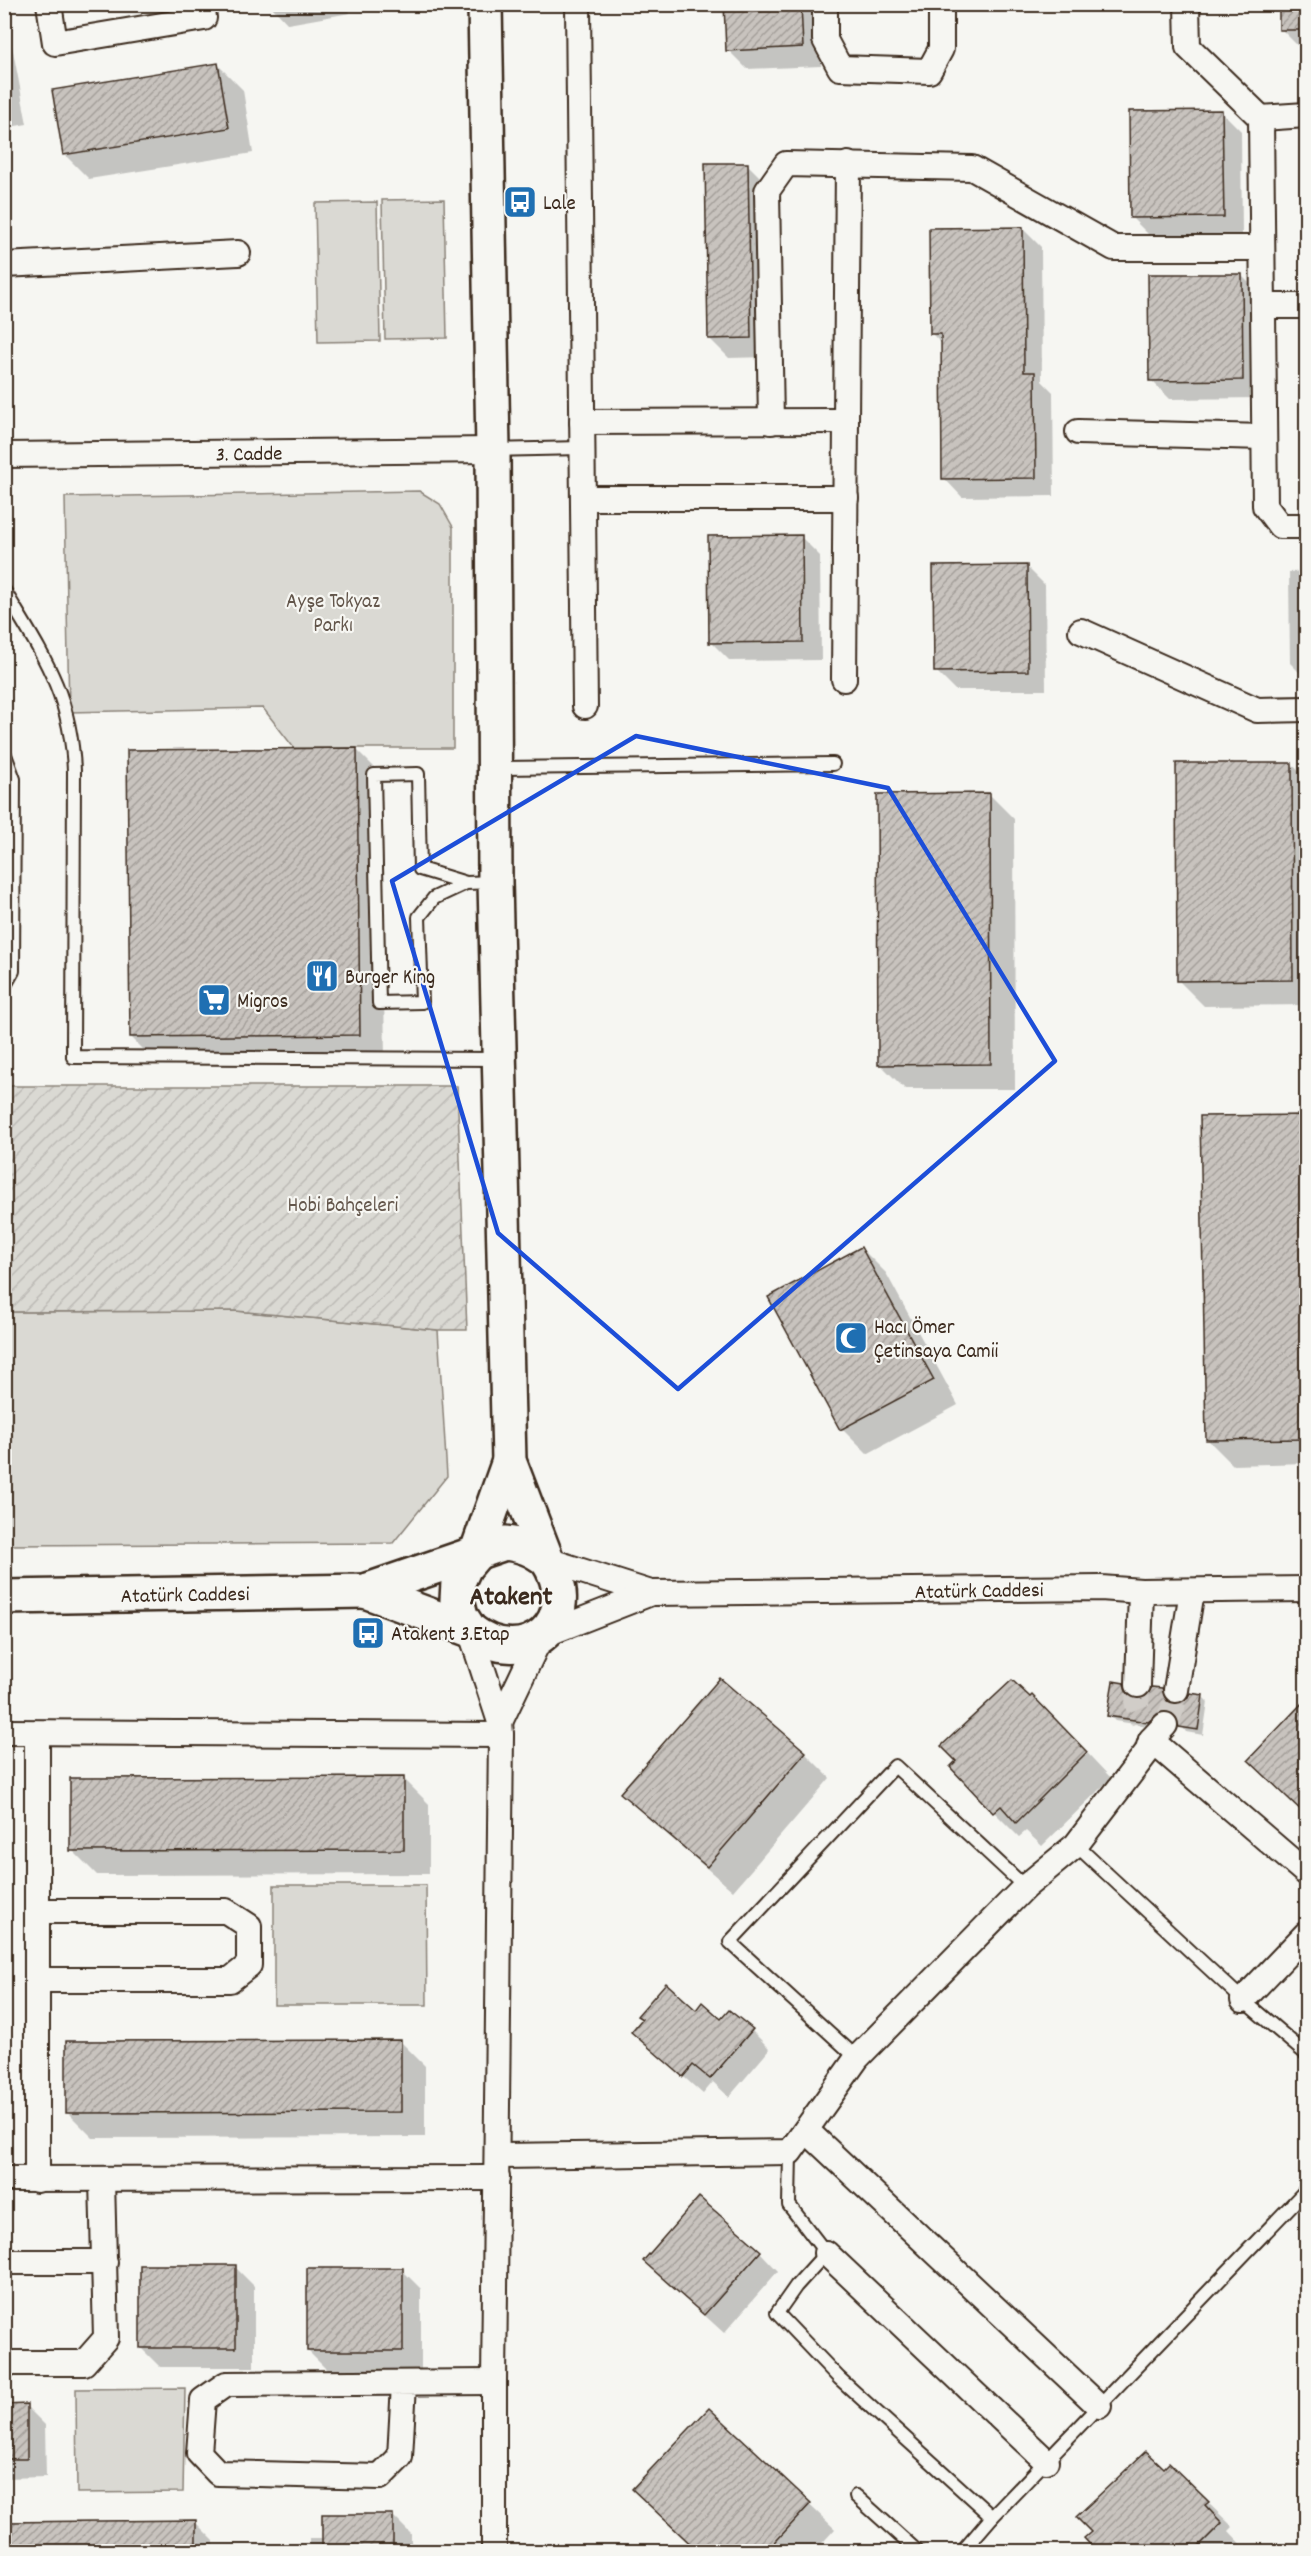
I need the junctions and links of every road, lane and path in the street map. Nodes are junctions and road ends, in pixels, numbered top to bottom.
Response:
1 (49, 4) edge
2 (202, 4) edge
3 (485, 4) edge
4 (578, 4) edge
5 (825, 4) edge
6 (940, 4) edge
7 (1188, 4) edge
8 (1306, 115) edge
9 (1261, 118) junction
10 (848, 164) junction
11 (1262, 248) junction
12 (238, 253) dead end
13 (4, 265) edge
14 (1263, 306) junction
15 (1306, 306) edge
16 (582, 422) junction
17 (771, 422) junction
18 (846, 422) junction
19 (1078, 432) dead end
20 (1264, 437) junction
21 (582, 448) junction
22 (493, 450) junction
23 (4, 455) edge
24 (583, 498) junction
25 (846, 498) junction
26 (1306, 526) edge
27 (4, 590) edge
28 (1081, 631) dead end
29 (844, 679) dead end
30 (585, 706) dead end
31 (1306, 710) edge
32 (4, 752) edge
33 (833, 764) dead end
34 (494, 768) junction
35 (481, 883) junction
36 (4, 987) edge
37 (500, 1059) junction
38 (509, 1461) junction
39 (476, 1554) junction
40 (547, 1560) junction
41 (1306, 1589) edge
42 (1192, 1591) junction
43 (365, 1592) junction
44 (1141, 1592) junction
45 (651, 1593) junction
46 (4, 1597) edge
47 (470, 1630) junction
48 (541, 1636) junction
49 (1138, 1685) tunnel mouth
50 (1176, 1690) tunnel mouth
51 (500, 1729) junction
52 (4, 1732) edge
53 (37, 1733) junction
54 (1076, 1845) junction
55 (1306, 1873) edge
56 (1025, 1887) junction
57 (37, 1911) junction
58 (1306, 1934) edge
59 (37, 1980) junction
60 (1243, 2001) junction
61 (1306, 2054) edge
62 (857, 2058) junction
63 (806, 2130) junction
64 (790, 2152) junction
65 (497, 2167) junction
66 (4, 2179) edge
67 (37, 2180) junction
68 (102, 2180) junction
69 (1306, 2190) edge
70 (826, 2253) junction
71 (4, 2262) edge
72 (105, 2262) junction
73 (4, 2363) edge
74 (494, 2382) junction
75 (404, 2384) junction
76 (1099, 2406) junction
77 (1046, 2461) junction
78 (856, 2496) dead end
79 (992, 2517) junction
80 (494, 2552) edge
81 (918, 2552) edge
82 (963, 2552) edge

1 - 2 street
3 - 22 street
4 - 16 street
5 - 6 street
7 - 9 street
8 - 9 street
9 - 11 street
10 - 11 street
10 - 17 street
10 - 18 street
11 - 14 street
12 - 13 street
14 - 15 street
14 - 20 street
16 - 17 street
16 - 21 street
17 - 18 street
18 - 25 street
19 - 20 street
20 - 26 street
21 - 22 lane
21 - 24 street
22 - 23 street, 3. Cadde
22 - 34 street
24 - 25 street
24 - 30 street
25 - 29 street
27 - 37 lane
28 - 31 street
32 - 36 lane
33 - 34 lane
34 - 35 street
35 - 35 lane
35 - 37 street
37 - 38 street
38 - 39 street
38 - 40 street
39 - 40 street
39 - 43 street
39 - 47 street
40 - 45 street
40 - 48 street
41 - 42 street, Atatürk Caddesi
42 - 44 street, Atatürk Caddesi
42 - 50 street
43 - 46 street, Atatürk Caddesi
43 - 47 street
44 - 45 street, Atatürk Caddesi
44 - 49 street
45 - 48 street
47 - 48 street
47 - 51 street
48 - 51 street
51 - 53 street
51 - 65 street
52 - 53 street
53 - 57 street
54 - 55 street
54 - 56 street
54 - 60 lane
56 - 62 street
56 - 62 lane
57 - 59 street
57 - 59 street
58 - 60 street
59 - 67 street
60 - 61 lane
62 - 63 street
63 - 64 street
63 - 76 street
64 - 65 street
64 - 70 lane
65 - 68 street
65 - 74 street
66 - 67 street
67 - 68 street
68 - 72 street
69 - 76 lane
70 - 77 street
70 - 79 lane
71 - 72 street
72 - 73 street
74 - 75 street
74 - 80 street
75 - 75 street
76 - 77 lane
77 - 79 lane
78 - 81 lane
79 - 82 lane

